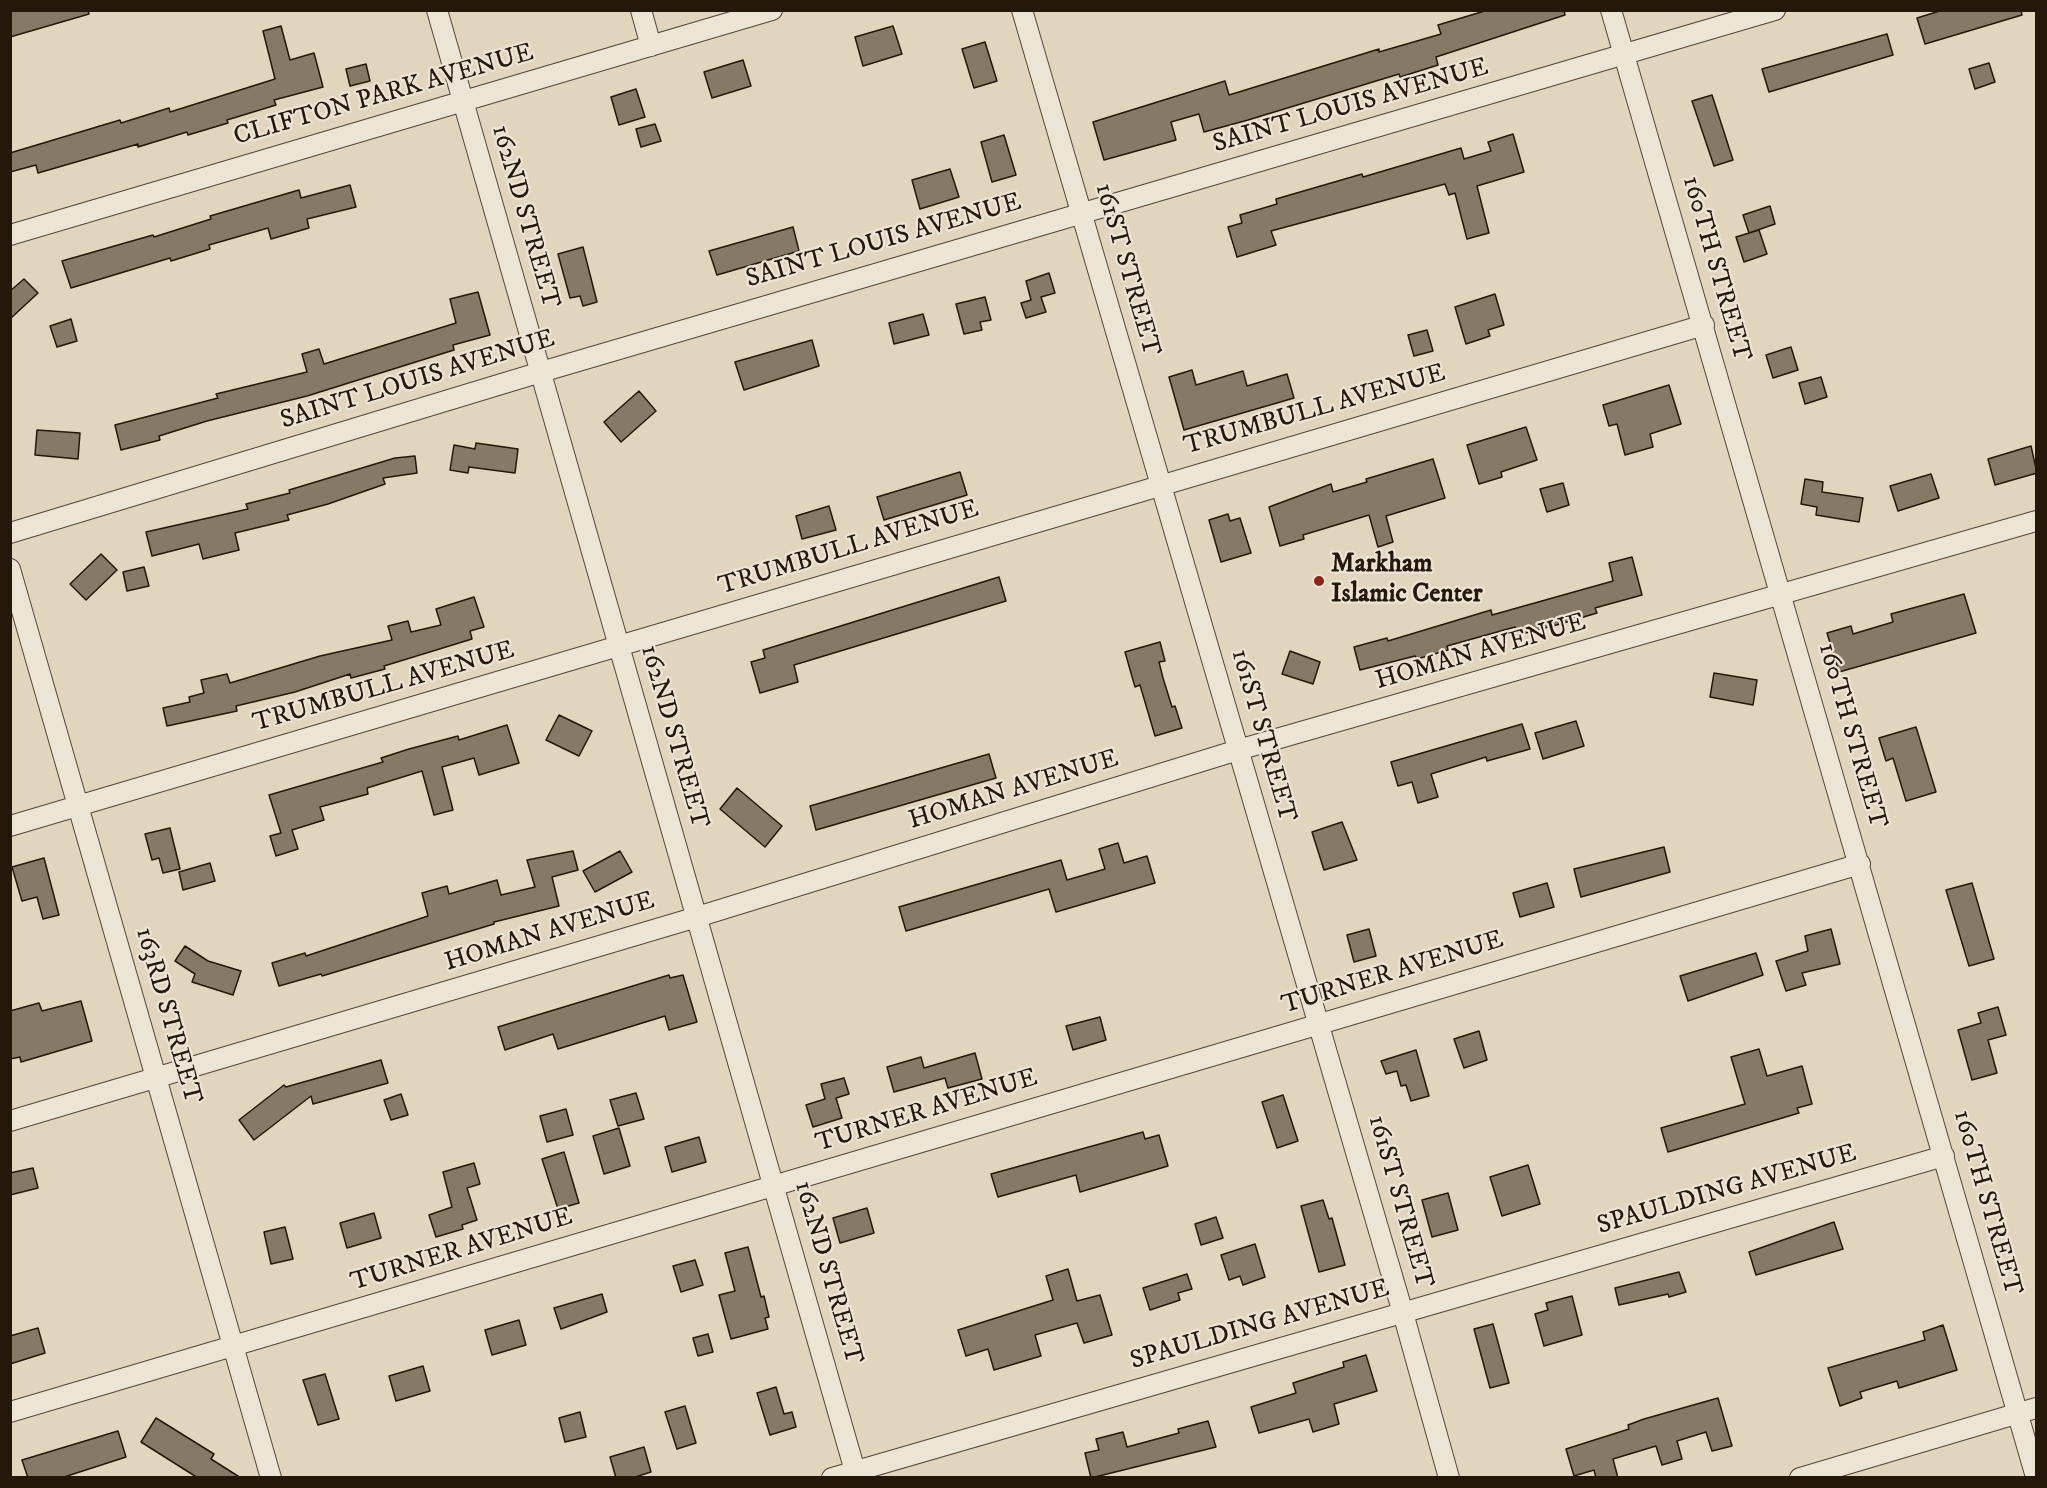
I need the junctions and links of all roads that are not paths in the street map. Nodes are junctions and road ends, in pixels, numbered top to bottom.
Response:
1 (437, 10) edge
2 (641, 10) edge
3 (772, 10) edge
4 (1022, 10) edge
5 (1611, 10) edge
6 (1775, 10) edge
7 (651, 46) junction
8 (1624, 57) junction
9 (463, 101) junction
10 (1081, 212) junction
11 (10, 235) edge
12 (1704, 325) junction
13 (541, 372) junction
14 (1160, 484) junction
15 (2037, 521) edge
16 (10, 533) edge
17 (10, 569) edge
18 (1782, 595) junction
19 (619, 647) junction
20 (1238, 750) junction
21 (78, 806) junction
22 (10, 826) edge
23 (1860, 864) junction
24 (697, 917) junction
25 (1319, 1024) junction
26 (157, 1078) junction
27 (10, 1121) edge
28 (1944, 1156) junction
29 (774, 1186) junction
30 (1403, 1312) junction
31 (233, 1347) junction
32 (2028, 1410) edge
33 (10, 1412) edge
34 (856, 1474) edge
35 (2037, 1477) edge
36 (271, 1478) edge
37 (832, 1478) edge
38 (1449, 1478) edge
39 (1800, 1478) edge

1 - 9 street, 162ND STREET
2 - 7 street
3 - 7 street, CLIFTON PARK AVENUE
4 - 10 street, 161ST STREET
5 - 8 street, 160TH STREET
6 - 8 street, SAINT LOUIS AVENUE
7 - 9 street, CLIFTON PARK AVENUE
8 - 10 street, SAINT LOUIS AVENUE
8 - 12 street, 160TH STREET
9 - 11 street, CLIFTON PARK AVENUE
9 - 13 street, 162ND STREET
10 - 13 street, SAINT LOUIS AVENUE
10 - 14 street, 161ST STREET
12 - 14 street, TRUMBULL AVENUE
12 - 18 street, 160TH STREET
13 - 16 street, SAINT LOUIS AVENUE
13 - 19 street, 162ND STREET
14 - 19 street, TRUMBULL AVENUE
14 - 20 street, 161ST STREET
15 - 18 street, HOMAN AVENUE
17 - 21 street, 163RD STREET
18 - 20 street, HOMAN AVENUE
18 - 23 street, 160TH STREET
19 - 21 street, TRUMBULL AVENUE
19 - 24 street, 162ND STREET
20 - 24 street, HOMAN AVENUE
20 - 25 street, 161ST STREET
21 - 22 street, TRUMBULL AVENUE
21 - 26 street, 163RD STREET
23 - 25 street, TURNER AVENUE
23 - 28 street, 160TH STREET
24 - 26 street, HOMAN AVENUE
24 - 29 street, 162ND STREET
25 - 29 street, TURNER AVENUE
25 - 30 street, 161ST STREET
26 - 27 street, HOMAN AVENUE
26 - 31 street, 163RD STREET
28 - 30 street, SPAULDING AVENUE
28 - 32 street, 160TH STREET
29 - 31 street, TURNER AVENUE
29 - 34 street, 162ND STREET
30 - 34 street, SPAULDING AVENUE
30 - 38 street, 161ST STREET
31 - 33 street, TURNER AVENUE
31 - 36 street, 163RD STREET
32 - 35 street, 160TH STREET
32 - 39 street
34 - 37 street, SPAULDING AVENUE

